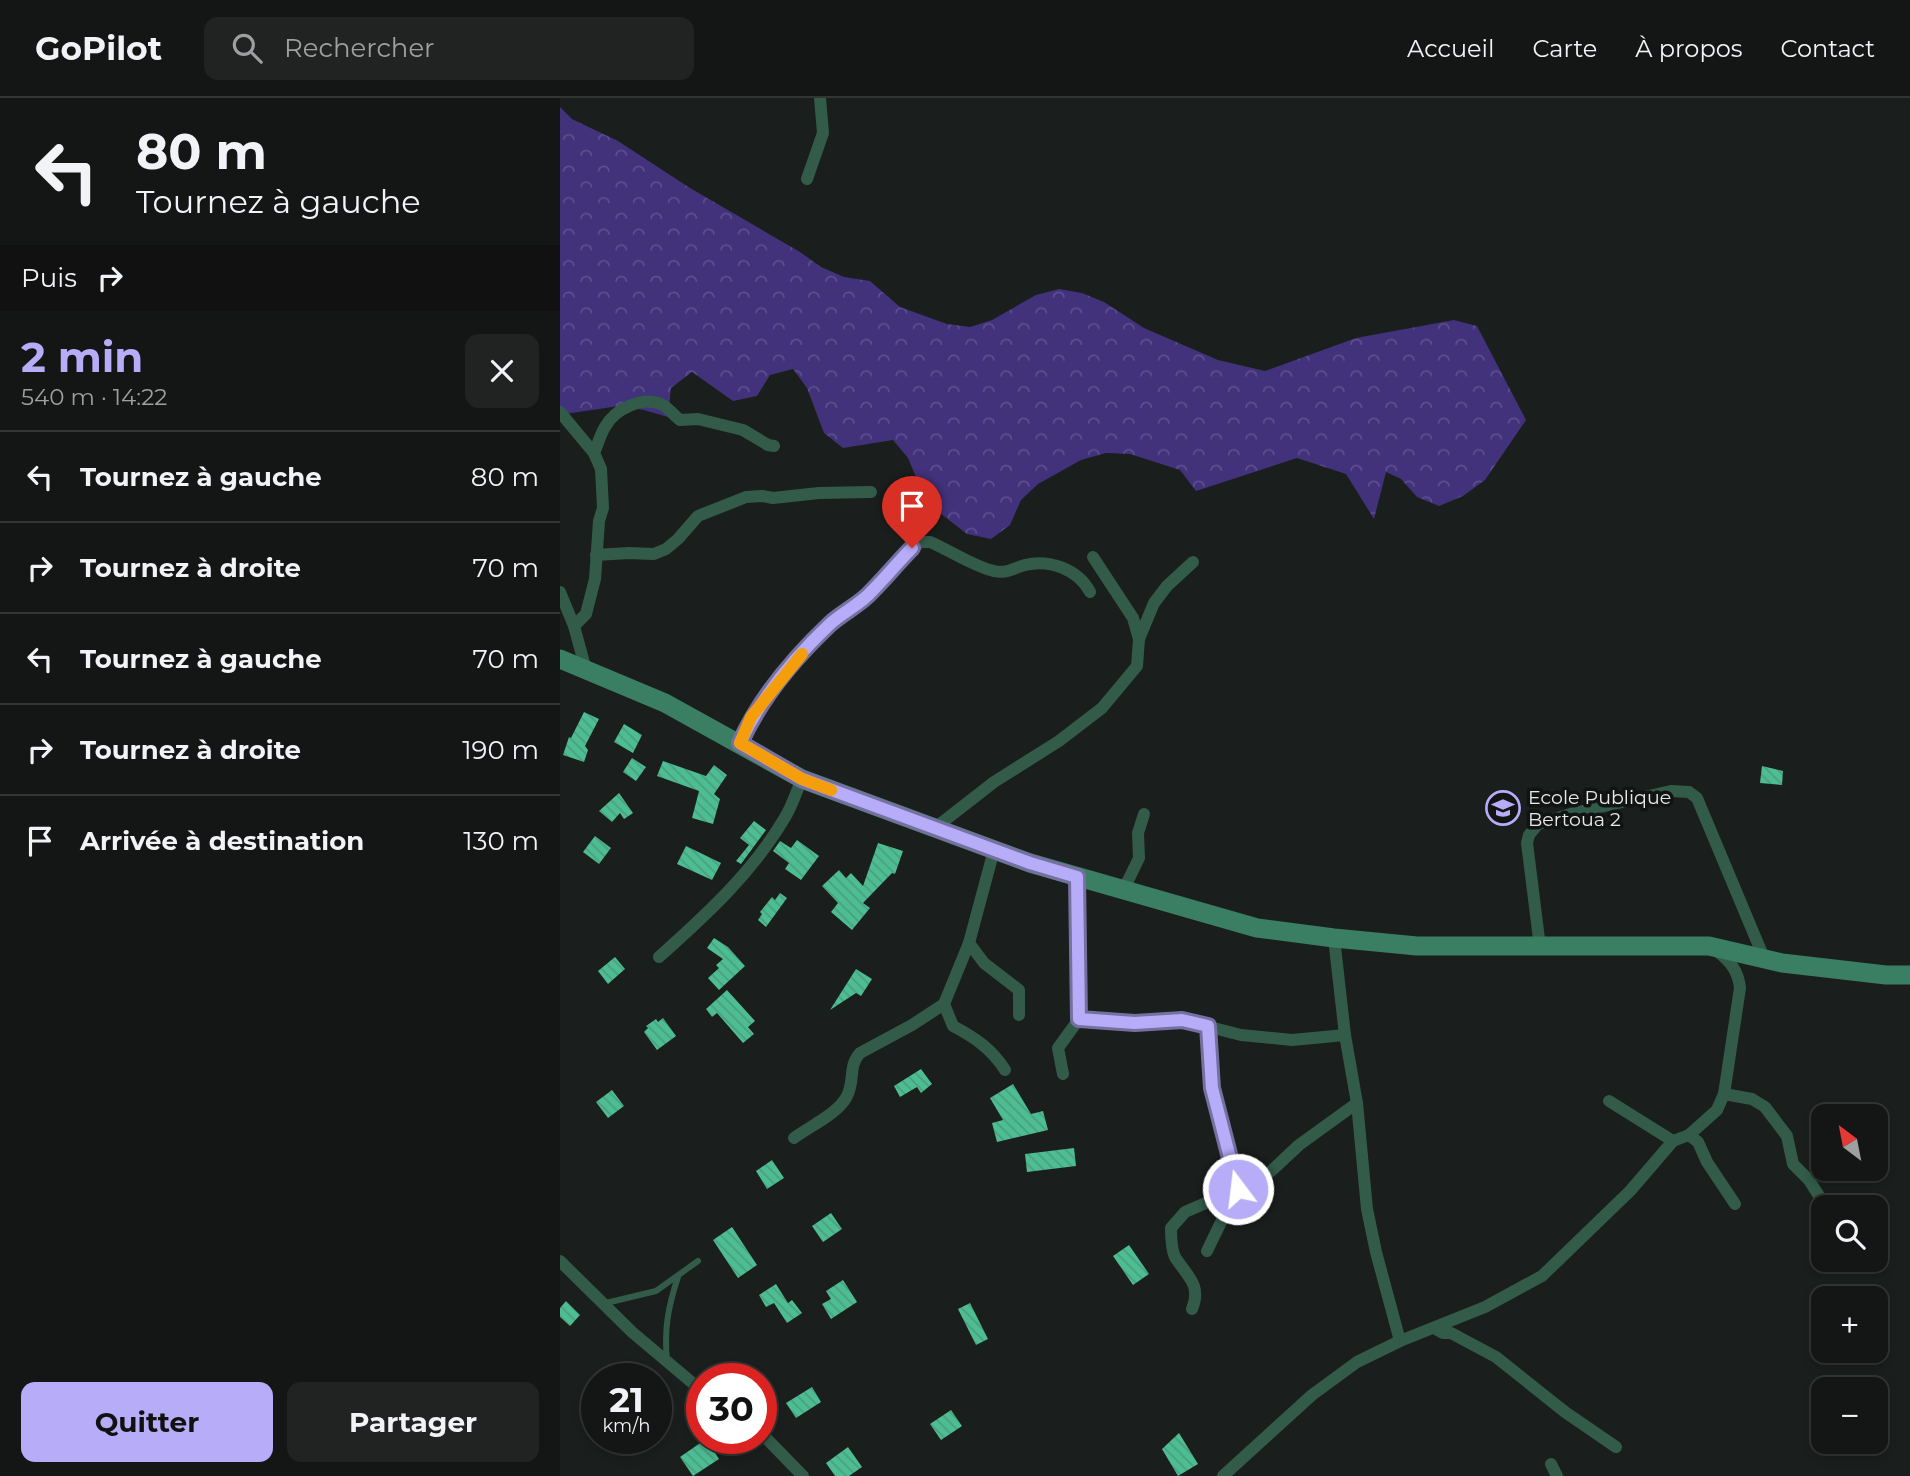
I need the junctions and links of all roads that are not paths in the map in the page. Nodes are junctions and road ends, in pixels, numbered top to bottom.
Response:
1 (820, 98) edge
2 (807, 179) dead end
3 (560, 412) edge
4 (774, 446) dead end
5 (594, 453) junction
6 (871, 492) dead end
7 (596, 555) junction
8 (1093, 557) dead end
9 (1193, 562) dead end
10 (560, 592) edge
11 (1090, 592) dead end
12 (575, 626) junction
13 (1139, 639) junction
14 (560, 659) edge
15 (586, 670) junction
16 (740, 743) junction
17 (802, 779) junction
18 (1144, 814) dead end
19 (935, 828) junction
20 (994, 849) junction
21 (1077, 877) junction
22 (1123, 891) junction
23 (1334, 938) junction
24 (969, 943) junction
25 (1709, 946) junction
26 (1540, 947) junction
27 (660, 957) dead end
28 (1764, 958) junction
29 (1910, 975) edge
30 (944, 1004) junction
31 (1019, 1016) dead end
32 (1079, 1019) junction
33 (1208, 1026) junction
34 (1345, 1035) junction
35 (1006, 1070) dead end
36 (1063, 1074) dead end
37 (1724, 1094) junction
38 (1609, 1101) dead end
39 (1357, 1103) junction
40 (1689, 1135) junction
41 (794, 1138) dead end
42 (1674, 1141) junction
43 (1818, 1195) edge
44 (1735, 1204) dead end
45 (1208, 1251) dead end
46 (560, 1261) edge
47 (698, 1261) dead end
48 (678, 1277) junction
49 (604, 1304) junction
50 (1192, 1309) dead end
51 (1434, 1328) junction
52 (1400, 1341) junction
53 (668, 1362) junction
54 (686, 1377) edge
55 (1616, 1447) dead end
56 (777, 1449) edge
57 (803, 1476) edge
58 (1223, 1476) edge

1 - 2 street
3 - 5 street
4 - 5 street
5 - 7 street
6 - 7 street
7 - 12 street
8 - 13 street
9 - 13 street
10 - 12 street
11 - 16 street
12 - 15 street
13 - 19 street
14 - 15 street
15 - 16 street
16 - 17 street
17 - 19 street
17 - 27 street
18 - 22 street
19 - 20 street
20 - 21 street
20 - 24 street
21 - 22 street
21 - 32 street
22 - 23 street
23 - 26 street
23 - 34 street
24 - 30 street
24 - 31 street
25 - 26 street
25 - 28 street
25 - 37 street
26 - 28 street
28 - 29 street
30 - 35 street
30 - 41 street
32 - 33 street
32 - 36 street
33 - 34 street
33 - 50 street
34 - 39 street
37 - 40 street
37 - 43 street
38 - 42 street
39 - 45 street
39 - 52 street
40 - 42 street
40 - 44 street
42 - 51 street
46 - 49 street
47 - 48 lane
48 - 49 lane
48 - 53 lane
49 - 53 street
51 - 52 street
51 - 55 street
52 - 58 street
53 - 54 street
56 - 57 street

